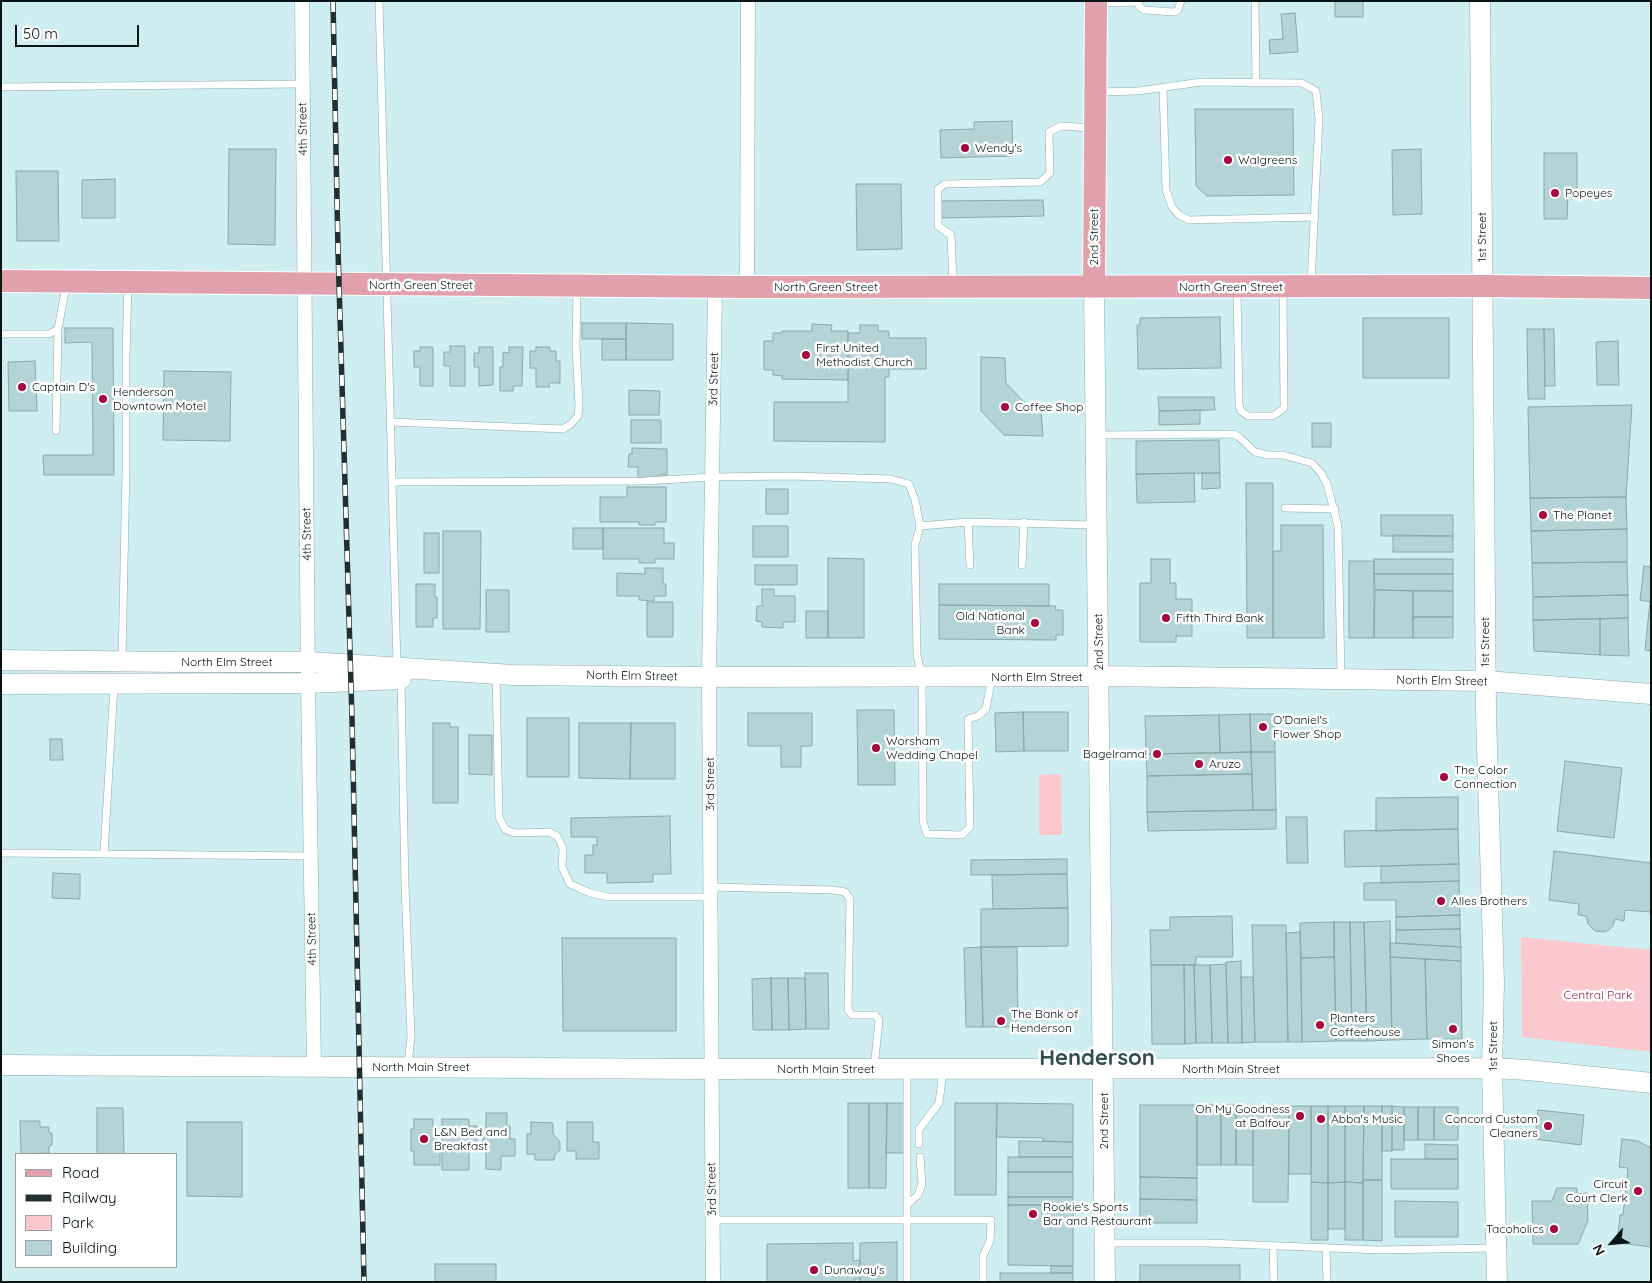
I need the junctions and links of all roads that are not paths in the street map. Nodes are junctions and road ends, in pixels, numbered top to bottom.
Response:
1 (302, 1) edge
2 (380, 1) edge
3 (748, 1) edge
4 (1181, 1) edge
5 (1255, 1) edge
6 (1480, 1) edge
7 (1096, 2) edge
8 (1138, 2) edge
9 (1256, 83) junction
10 (302, 84) junction
11 (1, 87) edge
12 (1163, 88) junction
13 (1095, 92) junction
14 (1095, 128) junction
15 (1315, 217) junction
16 (1, 281) edge
17 (66, 282) junction
18 (128, 282) junction
19 (304, 284) junction
20 (388, 284) junction
21 (576, 286) junction
22 (1283, 286) junction
23 (1483, 286) junction
24 (715, 287) junction
25 (747, 287) junction
26 (953, 287) junction
27 (1094, 287) junction
28 (1237, 287) junction
29 (1311, 287) junction
30 (1651, 288) edge
31 (58, 329) junction
32 (1, 334) edge
33 (391, 422) junction
34 (56, 431) dead end
35 (1096, 435) junction
36 (712, 477) junction
37 (392, 482) junction
38 (1285, 508) dead end
39 (1335, 509) junction
40 (968, 522) junction
41 (1024, 522) junction
42 (1097, 525) junction
43 (920, 526) junction
44 (970, 565) dead end
45 (1022, 565) dead end
46 (1, 660) edge
47 (122, 661) junction
48 (309, 662) junction
49 (399, 674) junction
50 (504, 675) junction
51 (1099, 676) junction
52 (709, 677) junction
53 (922, 677) junction
54 (992, 677) junction
55 (1341, 679) junction
56 (1486, 681) junction
57 (308, 683) junction
58 (1, 684) edge
59 (114, 684) junction
60 (1651, 694) edge
61 (1, 853) edge
62 (104, 853) junction
63 (311, 856) junction
64 (711, 892) junction
65 (1, 1065) edge
66 (314, 1067) junction
67 (408, 1067) junction
68 (874, 1068) junction
69 (1103, 1068) junction
70 (1492, 1068) junction
71 (711, 1069) junction
72 (907, 1069) junction
73 (943, 1069) junction
74 (1651, 1083) edge
75 (919, 1144) dead end
76 (920, 1156) dead end
77 (907, 1205) junction
78 (713, 1220) junction
79 (907, 1221) junction
80 (1105, 1243) junction
81 (1273, 1246) junction
82 (1326, 1248) junction
83 (1496, 1248) junction
84 (713, 1282) edge
85 (907, 1282) edge
86 (984, 1282) edge
87 (1105, 1282) edge
88 (1274, 1282) edge
89 (1327, 1282) edge
90 (1497, 1282) edge

1 - 10 street, 4th Street
2 - 20 lane
3 - 25 street
4 - 8 lane
5 - 9 lane
6 - 23 street, 1st Street
7 - 8 lane
7 - 13 main road, 2nd Street
9 - 12 lane
9 - 15 lane
10 - 11 lane
10 - 19 street, 4th Street
12 - 13 lane
12 - 15 lane
13 - 14 main road, 2nd Street
14 - 26 lane
14 - 27 main road, 2nd Street
15 - 29 lane
16 - 17 main road, North Green Street
17 - 18 main road, North Green Street
17 - 31 lane
18 - 19 main road, North Green Street
18 - 47 lane
19 - 20 main road, North Green Street
19 - 48 street, 4th Street
20 - 21 main road, North Green Street
20 - 33 lane
21 - 24 main road, North Green Street
21 - 33 lane
22 - 28 main road, North Green Street
22 - 28 lane
22 - 29 main road, North Green Street
23 - 29 main road, North Green Street
23 - 30 main road, North Green Street
23 - 56 street, 1st Street
24 - 25 main road, North Green Street
24 - 36 street, 3rd Street
25 - 26 main road, North Green Street
26 - 27 main road, North Green Street
27 - 28 main road, North Green Street
27 - 35 street, 2nd Street
31 - 32 lane
31 - 34 lane
33 - 37 lane
35 - 39 lane
35 - 42 street, 2nd Street
36 - 37 lane
36 - 43 lane
36 - 52 street, 3rd Street
37 - 49 lane
38 - 39 lane
39 - 55 lane
40 - 41 lane
40 - 43 lane
40 - 44 lane
41 - 42 lane
41 - 45 lane
42 - 51 street, 2nd Street
43 - 53 lane
46 - 47 street, North Elm Street
47 - 48 street, North Elm Street
48 - 49 street, North Elm Street
48 - 57 street, 4th Street
49 - 50 street, North Elm Street
49 - 57 street, North Elm Street
49 - 67 lane
50 - 52 street, North Elm Street
50 - 64 lane
51 - 54 street, North Elm Street
51 - 55 street, North Elm Street
51 - 69 street, 2nd Street
52 - 53 street, North Elm Street
52 - 64 street, 3rd Street
53 - 54 street, North Elm Street
53 - 54 lane
55 - 56 street, North Elm Street
56 - 60 street, North Elm Street
56 - 70 street, 1st Street
57 - 59 street, North Elm Street
57 - 63 street, 4th Street
58 - 59 street, North Elm Street
59 - 62 lane
61 - 62 lane
62 - 63 lane
63 - 66 street, 4th Street
64 - 68 lane
64 - 71 street, 3rd Street
65 - 66 street, North Main Street
66 - 67 street, North Main Street
67 - 71 street, North Main Street
68 - 71 street, North Main Street
68 - 72 street, North Main Street
69 - 70 street, North Main Street
69 - 73 street, North Main Street
69 - 80 street, 2nd Street
70 - 74 street, North Main Street
70 - 83 street, 1st Street
71 - 78 street, 3rd Street
72 - 73 street, North Main Street
72 - 77 lane
73 - 75 lane
76 - 77 lane
77 - 79 lane
78 - 79 lane
78 - 84 street, 3rd Street
79 - 85 lane
79 - 86 lane
80 - 81 lane
80 - 87 street, 2nd Street
81 - 82 lane
81 - 88 lane
82 - 83 lane
82 - 89 lane
83 - 90 street, 1st Street

